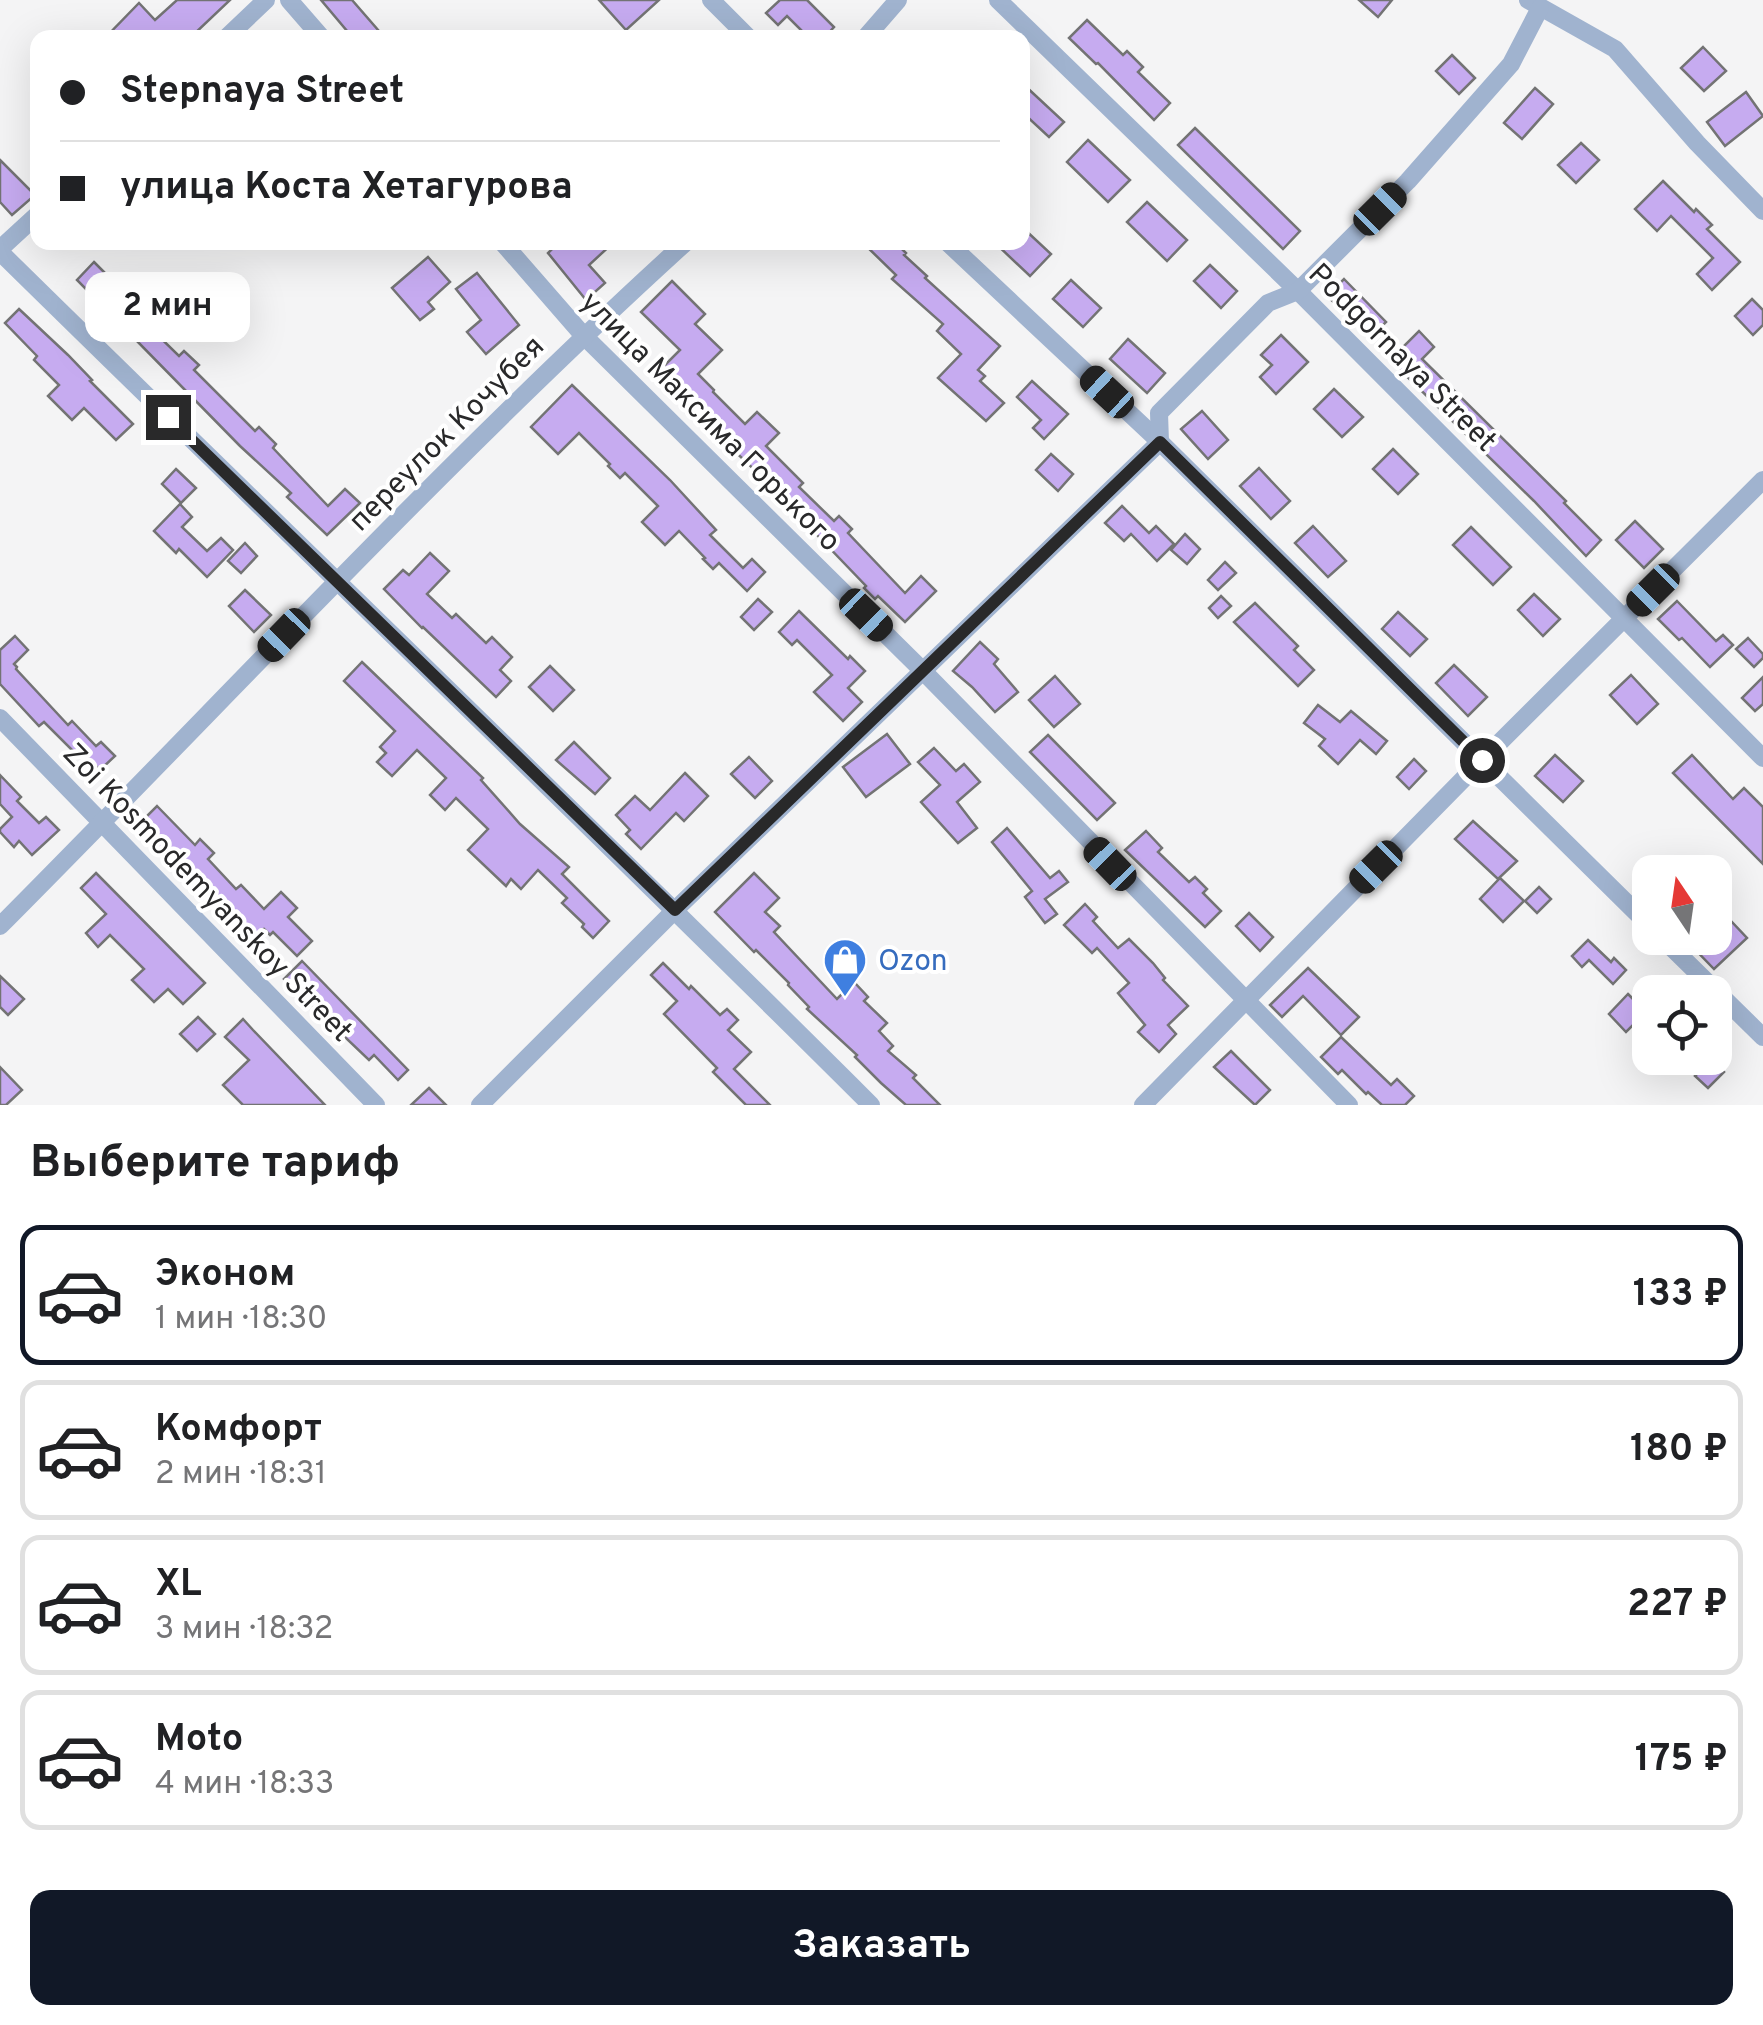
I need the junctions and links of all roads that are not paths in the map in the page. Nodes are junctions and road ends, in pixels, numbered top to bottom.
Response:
1 (266, 0) edge
2 (290, 0) edge
3 (710, 0) edge
4 (898, 0) edge
5 (998, 0) edge
6 (1534, 4) edge
7 (234, 30) edge
8 (315, 30) edge
9 (741, 30) edge
10 (871, 30) edge
11 (1029, 30) edge
12 (1030, 31) edge
13 (1763, 211) edge
14 (30, 222) edge
15 (0, 250) edge
16 (509, 250) edge
17 (677, 250) edge
18 (956, 250) edge
19 (1298, 290) junction
20 (584, 336) junction
21 (1160, 442) junction
22 (1763, 480) edge
23 (335, 582) junction
24 (1625, 617) junction
25 (923, 671) junction
26 (0, 718) edge
27 (1763, 758) edge
28 (1482, 760) junction
29 (102, 824) junction
30 (1632, 908) edge
31 (675, 910) junction
32 (0, 926) edge
33 (1679, 955) edge
34 (1245, 1001) junction
35 (1763, 1038) edge
36 (376, 1105) edge
37 (480, 1105) edge
38 (871, 1105) edge
39 (1143, 1105) edge
40 (1349, 1105) edge

1 - 7 street
2 - 8 street
3 - 9 street
4 - 10 street
5 - 11 street, Podgornaya Street
6 - 13 street
6 - 19 street
12 - 19 street, Podgornaya Street
14 - 15 street
15 - 23 street
16 - 20 street, улица Максима Горького
17 - 20 street, переулок Кочубея
18 - 21 street
19 - 21 street
19 - 24 street, Podgornaya Street
20 - 23 street, переулок Кочубея
20 - 25 street, улица Максима Горького
21 - 25 street
21 - 28 street
22 - 24 street
23 - 29 street, переулок Кочубея
23 - 31 street
24 - 27 street, Podgornaya Street
24 - 28 street
25 - 31 street
25 - 34 street, улица Максима Горького
26 - 29 street, Zoi Kosmodemyanskoy Street
28 - 30 street
28 - 34 street
29 - 32 street, переулок Кочубея
29 - 36 street, Zoi Kosmodemyanskoy Street
31 - 37 street
31 - 38 street
33 - 35 street
34 - 39 street
34 - 40 street, улица Максима Горького

